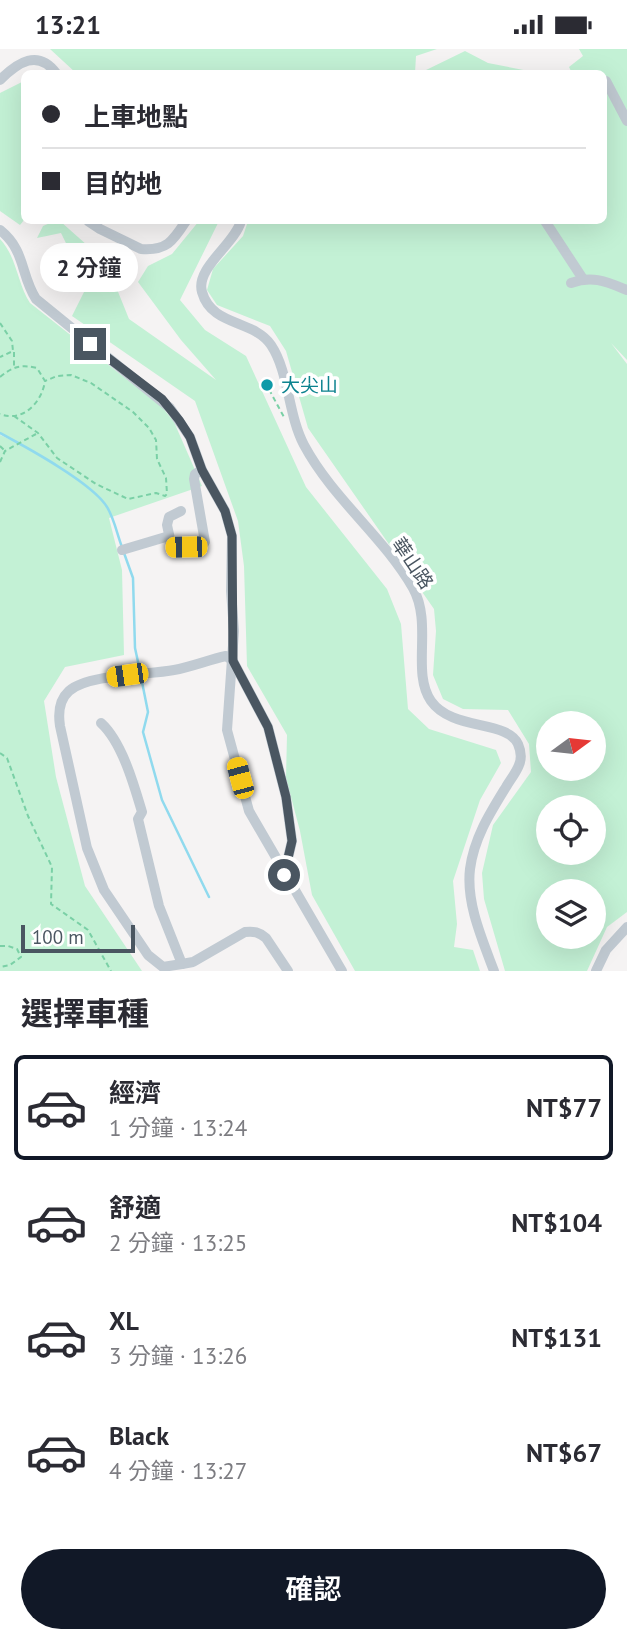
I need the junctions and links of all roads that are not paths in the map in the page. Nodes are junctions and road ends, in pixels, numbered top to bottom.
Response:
1 (53, 70) edge
2 (0, 80) edge
3 (607, 83) edge
4 (627, 121) edge
5 (92, 224) edge
6 (184, 224) edge
7 (240, 224) edge
8 (547, 224) edge
9 (0, 230) edge
10 (583, 278) junction
11 (572, 283) dead end
12 (627, 290) edge
13 (202, 470) junction
14 (181, 511) dead end
15 (169, 536) junction
16 (121, 550) dead end
17 (233, 661) junction
18 (101, 723) dead end
19 (284, 875) junction
20 (627, 927) edge
21 (182, 964) junction
22 (288, 971) edge
23 (342, 971) edge
24 (494, 971) edge
25 (596, 971) edge

1 - 2 street
3 - 4 street
5 - 6 street
7 - 24 street, 華山路
8 - 10 street
9 - 13 street
10 - 11 street
10 - 12 street
13 - 15 street
13 - 17 street
14 - 15 street
15 - 16 street
17 - 19 street
17 - 19 street
17 - 21 street
18 - 21 street
19 - 23 street
20 - 25 street
21 - 22 street

